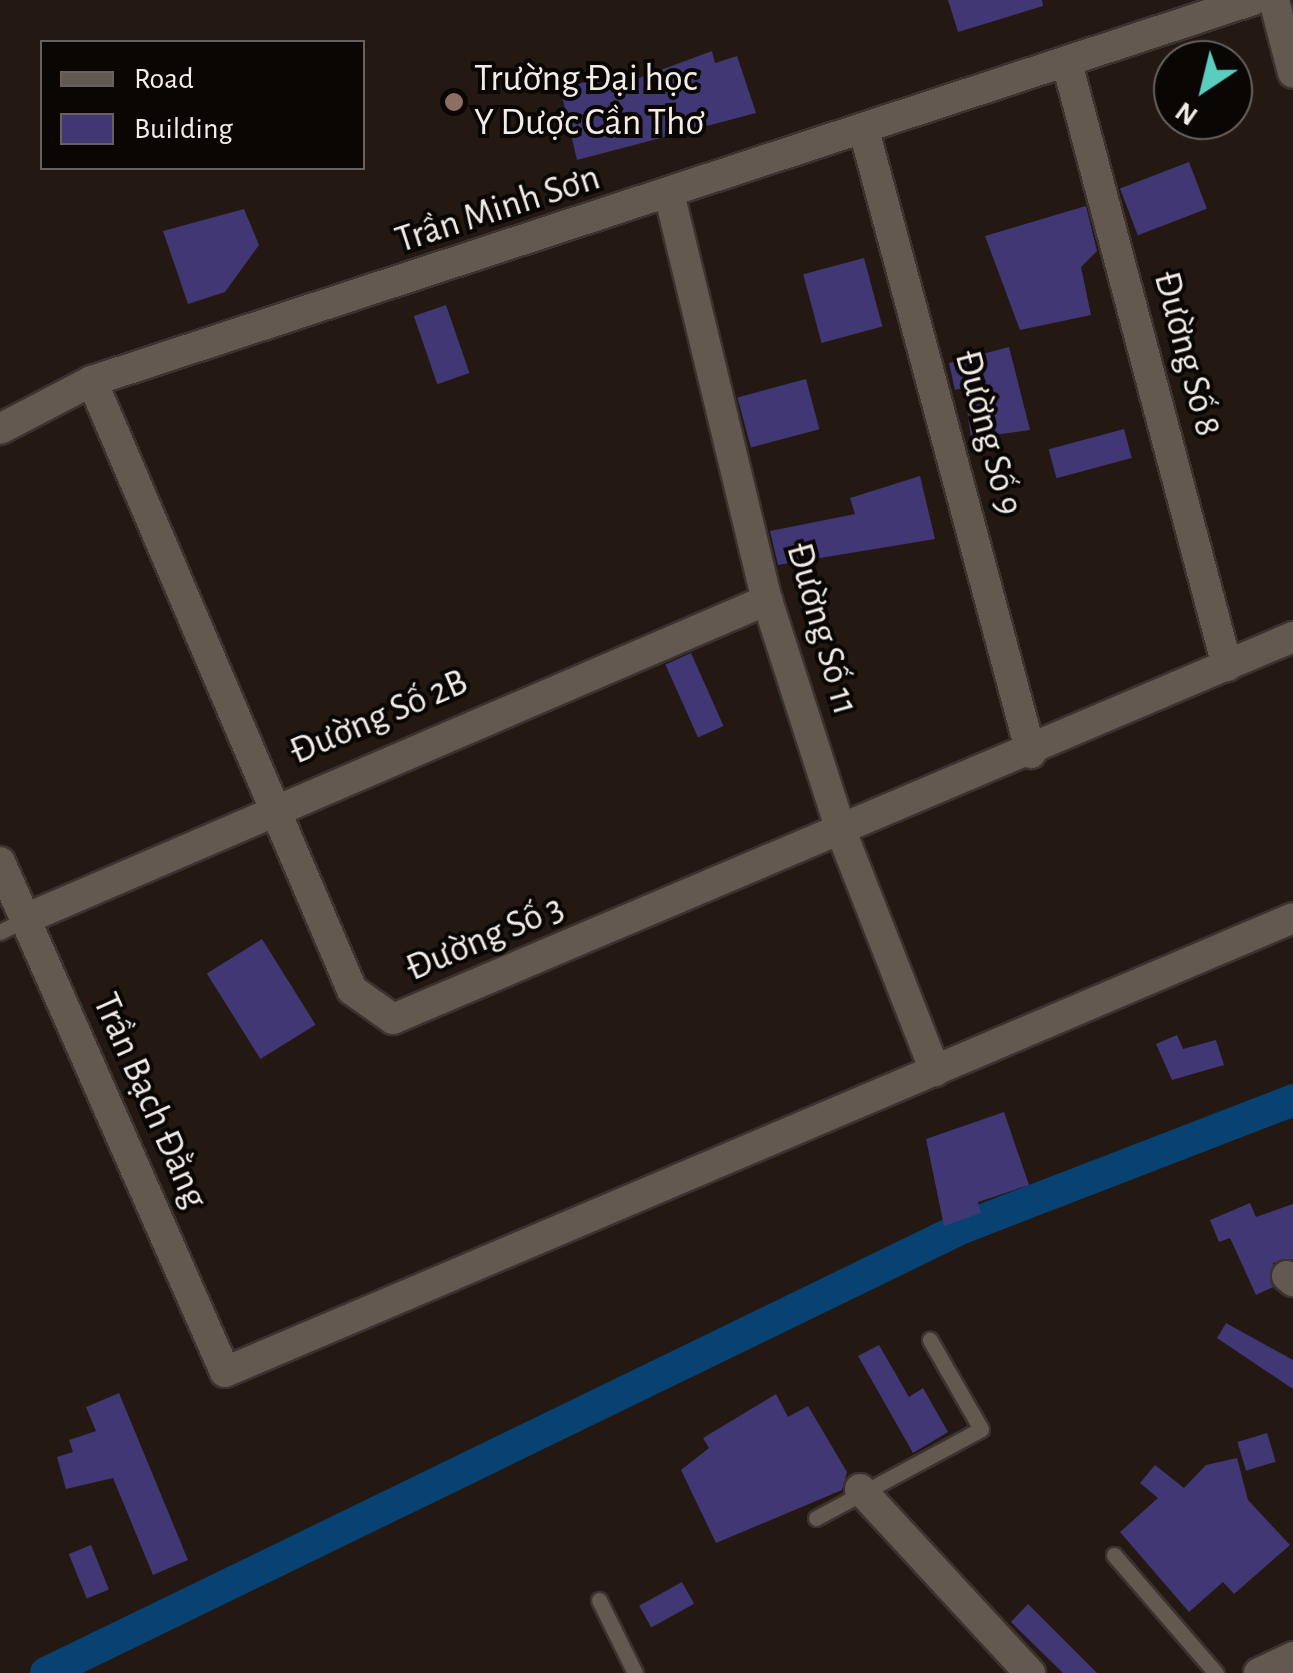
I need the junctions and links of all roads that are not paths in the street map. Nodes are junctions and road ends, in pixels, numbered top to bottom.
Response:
1 (1253, 0) edge
2 (1274, 0) edge
3 (1067, 63) junction
4 (1293, 73) edge
5 (865, 134) junction
6 (670, 197) junction
7 (92, 381) junction
8 (0, 429) edge
9 (767, 600) junction
10 (1293, 638) edge
11 (1228, 666) junction
12 (1031, 752) junction
13 (271, 806) junction
14 (841, 831) junction
15 (0, 862) edge
16 (1293, 918) edge
17 (13, 925) edge
18 (935, 1071) junction
19 (930, 1340) dead end
20 (860, 1489) junction
21 (816, 1518) dead end
22 (1114, 1554) dead end
23 (599, 1600) dead end
24 (1293, 1657) edge
25 (635, 1673) edge
26 (1030, 1673) edge
27 (1216, 1673) edge
28 (1259, 1673) edge

1 - 3 street, Trần Minh Sơn
2 - 4 street
3 - 5 street, Trần Minh Sơn
3 - 11 street, Đường Số 8
5 - 6 street, Trần Minh Sơn
5 - 12 street, Đường Số 9
6 - 7 street, Trần Minh Sơn
6 - 9 street, Đường Số 11
7 - 8 street, Trần Minh Sơn
7 - 13 street
9 - 13 street, Đường Số 2B
9 - 14 street, Đường Số 11
10 - 11 street
11 - 12 street
12 - 14 street
13 - 14 street, Đường Số 3
13 - 17 street, Đường Số 2B
14 - 18 street, Đường Số 11
15 - 17 street, Trần Bạch Đằng
16 - 18 street
17 - 18 street, Trần Bạch Đằng
19 - 20 lane
20 - 21 lane
20 - 26 street
22 - 27 lane
23 - 25 lane
24 - 28 street

